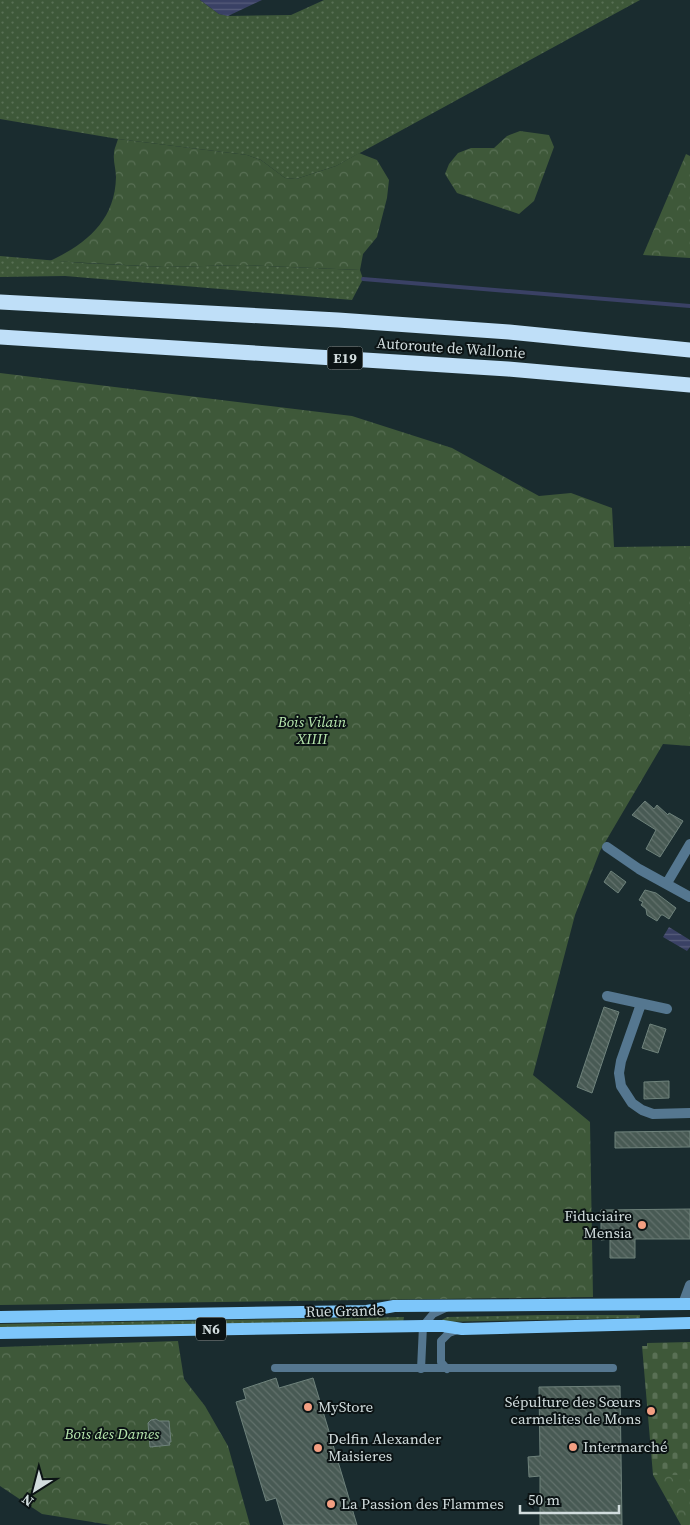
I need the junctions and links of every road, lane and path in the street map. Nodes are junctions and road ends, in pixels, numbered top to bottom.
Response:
1 (0, 302) edge
2 (0, 337) edge
3 (690, 350) edge
4 (690, 385) edge
5 (690, 844) edge
6 (607, 847) dead end
7 (667, 884) junction
8 (690, 897) edge
9 (608, 996) dead end
10 (641, 1004) junction
11 (667, 1009) dead end
12 (690, 1113) edge
13 (690, 1285) edge
14 (687, 1304) edge
15 (450, 1306) junction
16 (0, 1317) edge
17 (690, 1323) edge
18 (423, 1326) junction
19 (462, 1329) junction
20 (0, 1333) edge
21 (275, 1368) dead end
22 (613, 1368) dead end
23 (421, 1369) junction
24 (447, 1369) junction

1 - 3 highway, Autoroute de Wallonie
2 - 4 highway, Autoroute de Wallonie / E19
5 - 7 street
6 - 7 street
7 - 8 street
9 - 10 street
10 - 11 street
10 - 12 street
13 - 14 street, Rue Grande
14 - 15 main road, Rue Grande / N6
15 - 16 main road, Rue Grande / N6
15 - 18 lane
17 - 19 main road, Rue Grande / N6
18 - 19 main road, Rue Grande / N6
18 - 20 main road, Rue Grande / N6
18 - 23 lane
19 - 24 lane
21 - 23 lane
22 - 24 lane
23 - 24 lane

